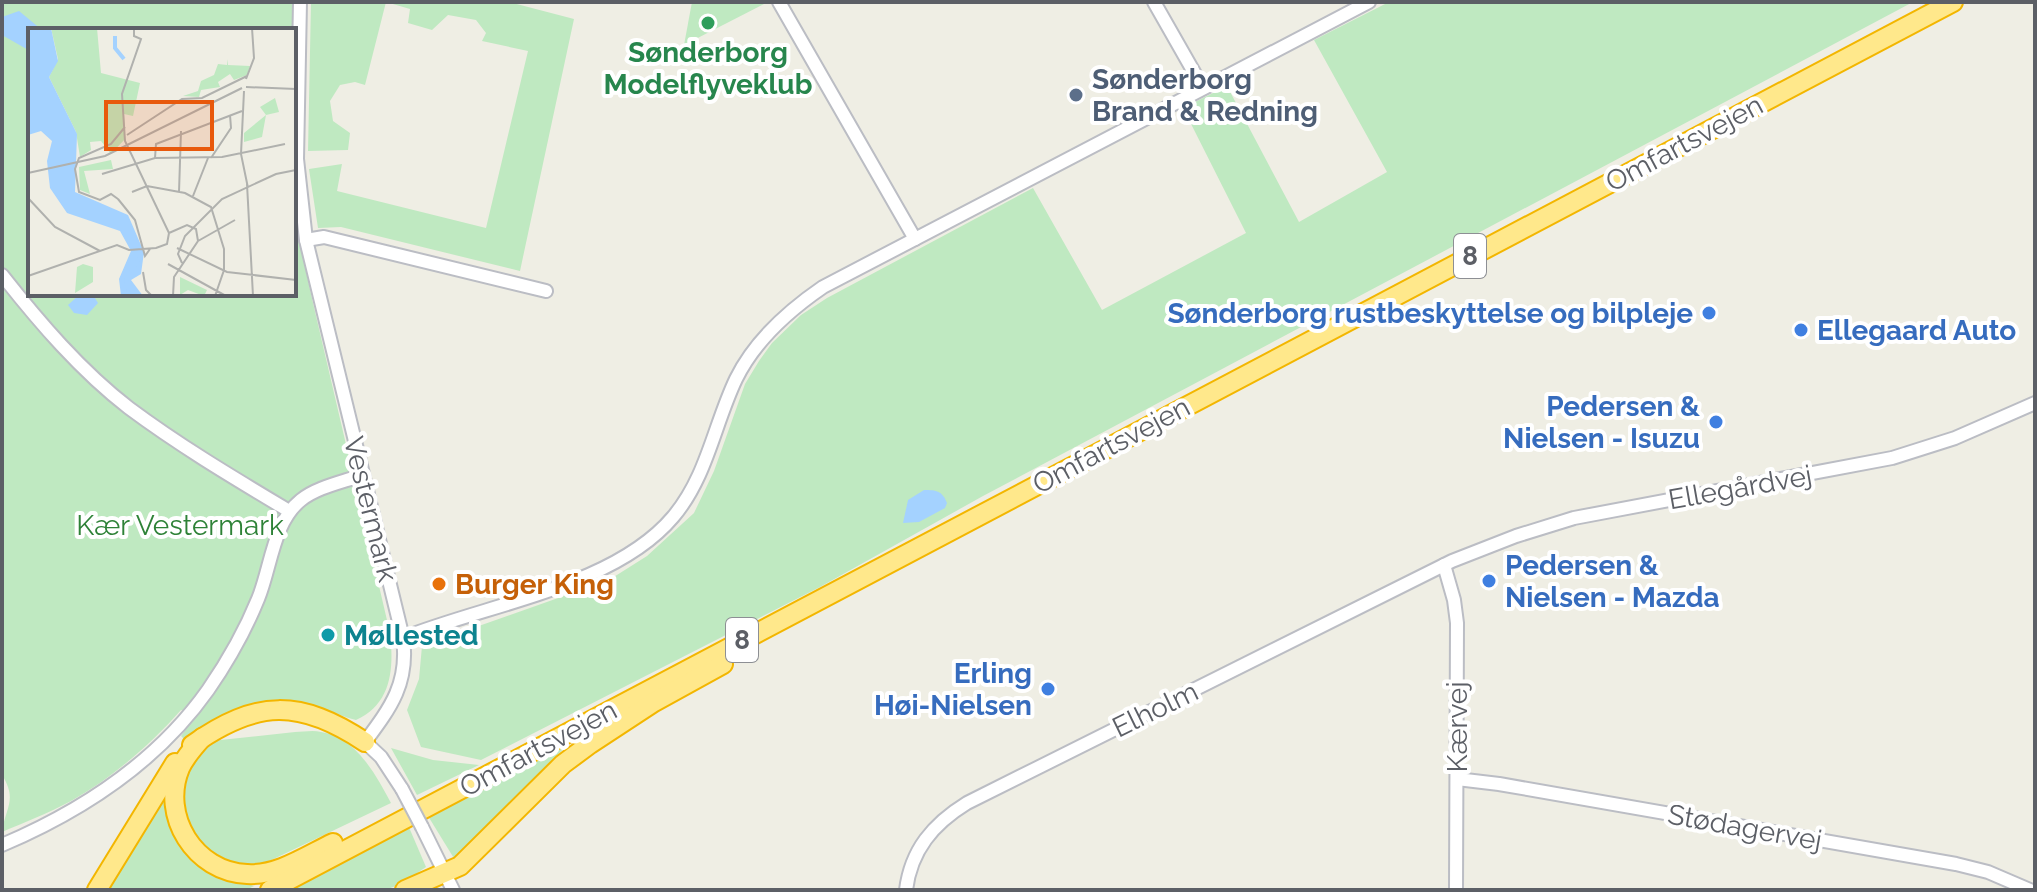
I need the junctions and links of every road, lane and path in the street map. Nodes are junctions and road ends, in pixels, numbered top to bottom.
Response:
1 (300, 2) edge
2 (779, 2) edge
3 (1154, 2) edge
4 (1369, 2) edge
5 (1953, 2) edge
6 (1203, 88) junction
7 (915, 239) junction
8 (306, 240) junction
9 (2, 275) edge
10 (546, 291) dead end
11 (2035, 403) edge
12 (362, 475) junction
13 (988, 510) junction
14 (289, 511) junction
15 (1444, 565) junction
16 (403, 638) junction
17 (202, 738) junction
18 (365, 742) junction
19 (496, 770) junction
20 (1457, 779) junction
21 (2, 845) edge
22 (449, 881) edge
23 (97, 890) edge
24 (270, 890) edge
25 (405, 890) edge
26 (906, 890) edge
27 (1456, 890) edge
28 (2030, 890) edge

1 - 8 street, Vestermark
2 - 7 street
3 - 6 street
4 - 6 street
5 - 13 highway, Omfartsvejen / 8
6 - 7 street
7 - 16 street
8 - 10 street
8 - 12 street, Vestermark
9 - 14 street
11 - 15 street, Ellegårdvej
12 - 14 street
12 - 16 street, Vestermark
13 - 19 highway, Omfartsvejen / 8
13 - 22 highway
14 - 21 street
15 - 20 street, Kærvej
15 - 26 street, Elholm
16 - 18 street, Vestermark
17 - 18 highway
17 - 19 highway
17 - 23 highway
18 - 22 street, bridge
19 - 24 highway, Omfartsvejen / 8
20 - 27 street, Kærvej
20 - 28 street, Stødagervej
22 - 25 highway

